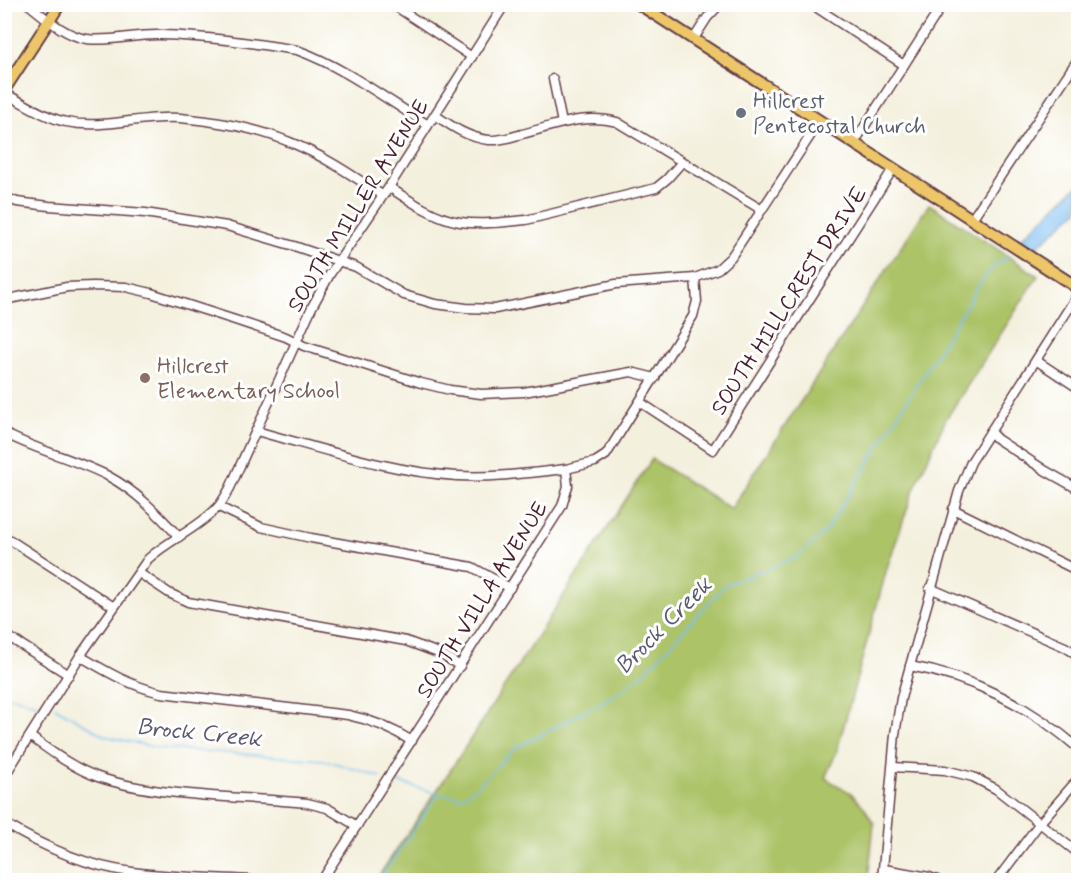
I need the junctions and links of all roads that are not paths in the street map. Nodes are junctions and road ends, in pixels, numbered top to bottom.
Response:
1 (28, 4) edge
2 (60, 4) edge
3 (392, 4) edge
4 (505, 4) edge
5 (639, 4) edge
6 (720, 4) edge
7 (811, 4) edge
8 (943, 4) edge
9 (50, 21) junction
10 (693, 40) junction
11 (472, 57) junction
12 (1078, 59) edge
13 (904, 65) junction
14 (553, 79) dead end
15 (4, 92) edge
16 (435, 115) junction
17 (820, 121) junction
18 (562, 123) junction
19 (428, 125) junction
20 (854, 143) junction
21 (682, 162) junction
22 (893, 169) junction
23 (389, 187) junction
24 (382, 195) junction
25 (4, 197) edge
26 (762, 210) junction
27 (972, 219) junction
28 (340, 262) junction
29 (695, 278) junction
30 (1078, 288) edge
31 (1078, 294) edge
32 (4, 300) edge
33 (295, 341) junction
34 (1037, 361) junction
35 (655, 378) junction
36 (1078, 388) edge
37 (640, 402) junction
38 (256, 431) junction
39 (990, 432) junction
40 (4, 433) edge
41 (566, 469) junction
42 (1078, 489) edge
43 (219, 507) junction
44 (953, 509) junction
45 (4, 536) edge
46 (179, 537) junction
47 (1078, 571) edge
48 (139, 573) junction
49 (510, 588) junction
50 (930, 588) junction
51 (114, 607) junction
52 (4, 634) edge
53 (1078, 655) edge
54 (80, 656) junction
55 (460, 666) junction
56 (910, 666) junction
57 (69, 675) junction
58 (31, 737) junction
59 (412, 741) junction
60 (1078, 748) edge
61 (893, 767) junction
62 (4, 777) edge
63 (1078, 779) edge
64 (4, 823) edge
65 (1039, 824) junction
66 (357, 826) junction
67 (1078, 852) edge
68 (884, 869) junction
69 (251, 880) edge
70 (322, 880) edge
71 (882, 880) edge
72 (937, 880) edge
73 (997, 880) edge

1 - 9 street
2 - 9 main road
3 - 11 street
4 - 11 street, SOUTH MILLER AVENUE
5 - 10 main road
6 - 10 street
7 - 13 street
8 - 13 street
9 - 15 main road
9 - 19 street
10 - 17 main road
11 - 16 street, SOUTH MILLER AVENUE
12 - 27 street
13 - 20 street
14 - 18 street
15 - 24 street
16 - 18 street
16 - 19 street, SOUTH MILLER AVENUE
17 - 20 main road
17 - 26 street
18 - 21 street
19 - 23 street, SOUTH MILLER AVENUE
20 - 22 main road
21 - 23 street
21 - 26 street
22 - 27 main road
22 - 37 street, SOUTH HILLCREST DRIVE
23 - 24 street, SOUTH MILLER AVENUE
24 - 28 street, SOUTH MILLER AVENUE
25 - 28 street
26 - 29 street
27 - 30 main road
28 - 29 street
28 - 33 street, SOUTH MILLER AVENUE
29 - 35 street
31 - 34 street
32 - 33 street
33 - 35 street
33 - 38 street, SOUTH MILLER AVENUE
34 - 36 street
34 - 39 street
35 - 37 street
37 - 41 street
38 - 41 street
38 - 43 street, SOUTH MILLER AVENUE
39 - 42 street
39 - 44 street
40 - 46 street
41 - 49 street, SOUTH VILLA AVENUE
43 - 46 street, SOUTH MILLER AVENUE
43 - 49 street
44 - 47 street
44 - 50 street
45 - 51 street
46 - 48 street, SOUTH MILLER AVENUE
48 - 51 street, SOUTH MILLER AVENUE
48 - 55 street
49 - 55 street, SOUTH VILLA AVENUE
50 - 53 street
50 - 56 street
51 - 54 street, SOUTH MILLER AVENUE
52 - 57 street
54 - 57 street, SOUTH MILLER AVENUE
54 - 59 street
55 - 59 street, SOUTH VILLA AVENUE
56 - 60 street
56 - 61 street
57 - 58 street, SOUTH MILLER AVENUE
58 - 62 street, SOUTH MILLER AVENUE
58 - 66 street
59 - 66 street, SOUTH VILLA AVENUE
61 - 65 street
61 - 68 street
63 - 65 street
64 - 69 street
65 - 67 street
65 - 73 street
66 - 70 street, SOUTH VILLA AVENUE
68 - 71 street
68 - 72 street

